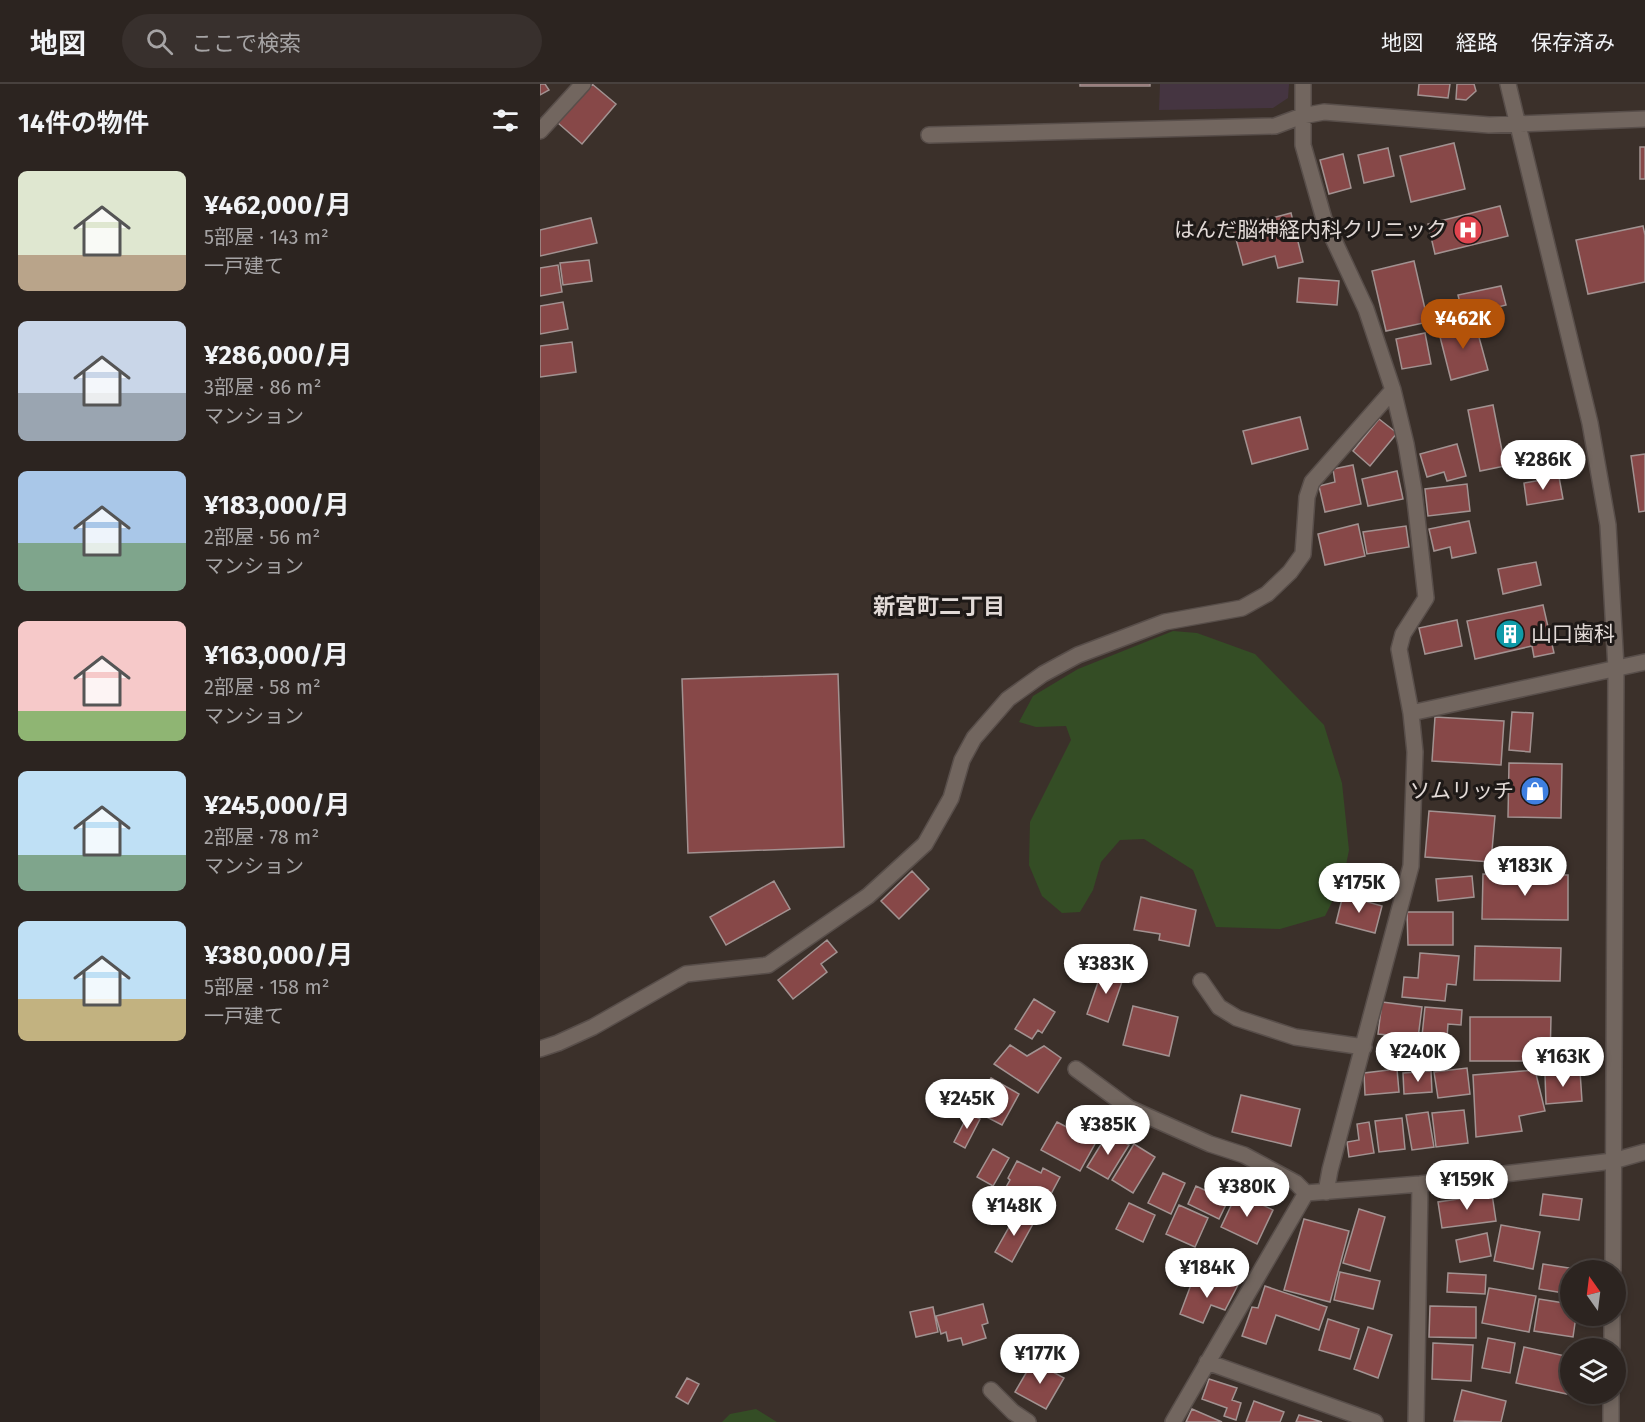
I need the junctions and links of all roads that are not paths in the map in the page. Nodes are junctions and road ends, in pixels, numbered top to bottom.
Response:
1 (583, 84) edge
2 (1303, 84) edge
3 (1508, 84) edge
4 (1302, 116) junction
5 (1645, 119) edge
6 (1517, 124) junction
7 (540, 131) edge
8 (929, 135) dead end
9 (1393, 390) junction
10 (1645, 662) edge
11 (1616, 668) junction
12 (1411, 713) junction
13 (1202, 981) dead end
14 (1364, 1047) junction
15 (540, 1049) edge
16 (1076, 1069) dead end
17 (1645, 1152) edge
18 (1613, 1161) junction
19 (1420, 1184) junction
20 (1326, 1192) junction
21 (1306, 1193) junction
22 (1612, 1260) edge
23 (1207, 1362) junction
24 (991, 1390) dead end
25 (1611, 1404) edge
26 (1028, 1422) edge
27 (1173, 1422) edge
28 (1375, 1422) edge
29 (1416, 1422) edge
30 (1611, 1422) edge

1 - 7 street
2 - 4 street
3 - 6 street
4 - 6 street
4 - 8 street
4 - 9 street
5 - 6 street
6 - 11 street
9 - 12 street
9 - 15 street
10 - 11 street
11 - 12 street
11 - 18 street
12 - 14 street
13 - 14 street
14 - 20 street
16 - 21 street
17 - 18 street
18 - 19 street
18 - 22 street
19 - 20 street
19 - 29 street
20 - 21 street
21 - 23 street
23 - 27 street
23 - 28 street
24 - 26 street
25 - 30 street

